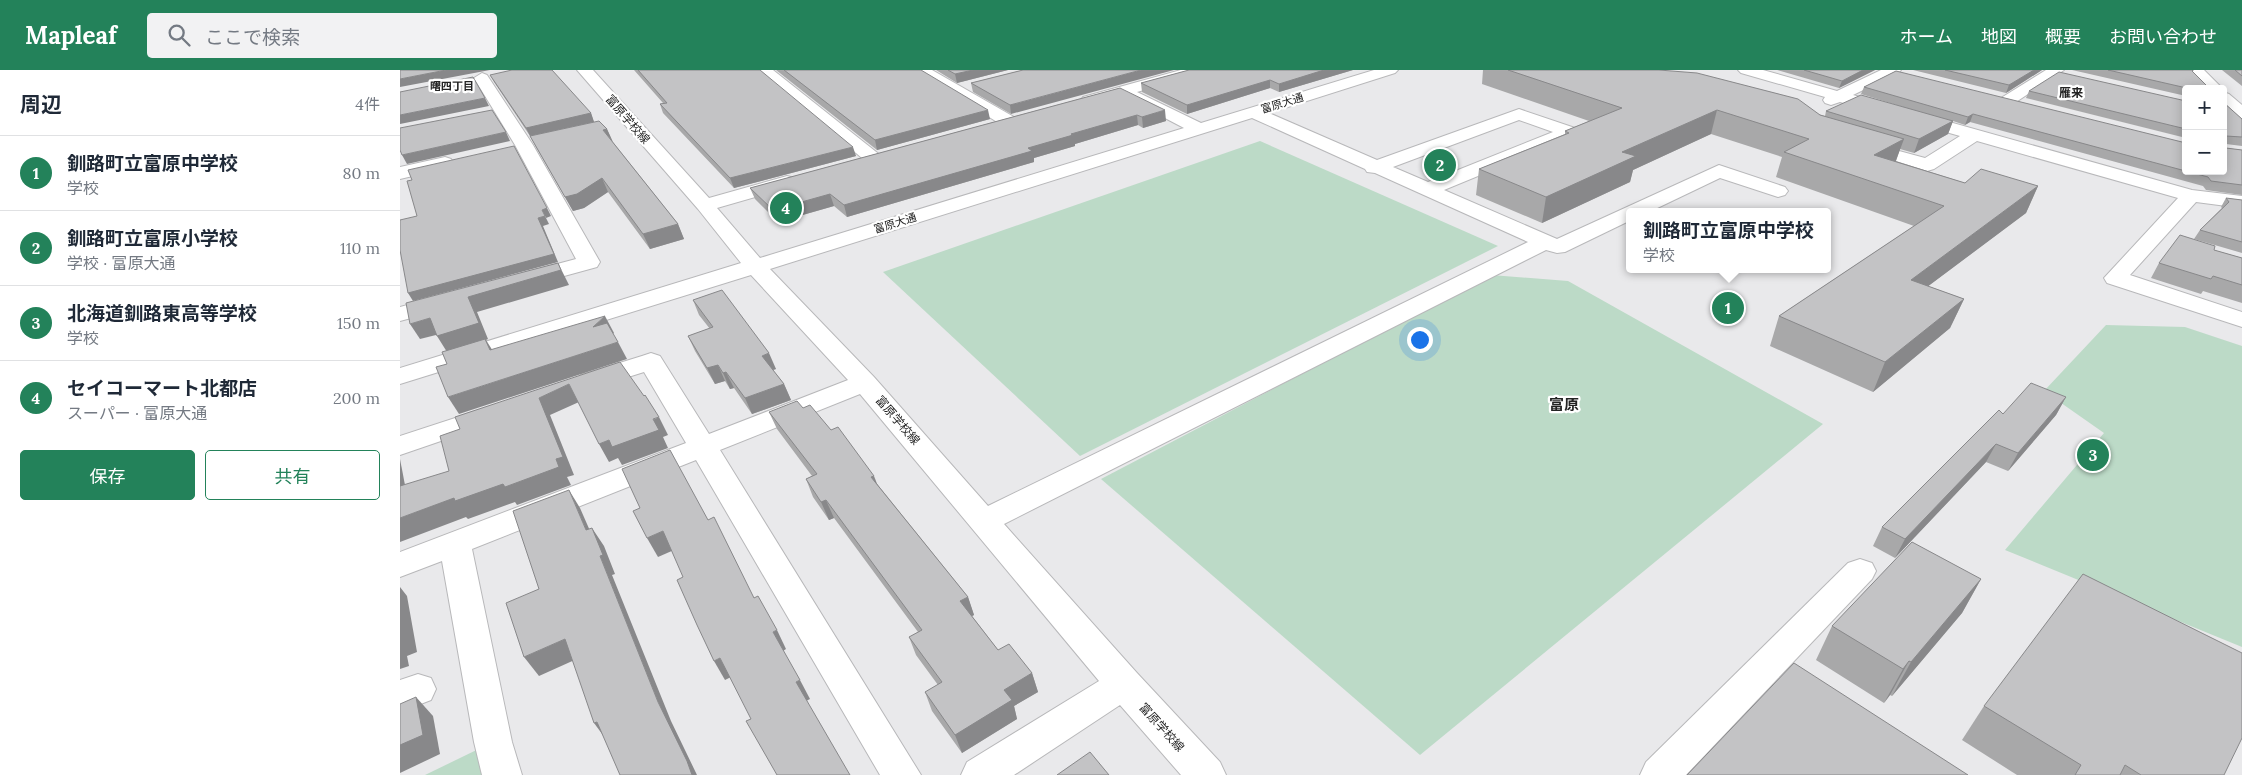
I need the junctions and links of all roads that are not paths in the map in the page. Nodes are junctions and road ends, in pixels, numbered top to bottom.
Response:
1 (585, 70) edge
2 (764, 70) edge
3 (922, 70) edge
4 (1198, 70) edge
5 (1390, 70) edge
6 (1746, 70) edge
7 (1890, 70) edge
8 (2195, 70) edge
9 (2055, 71) edge
10 (1910, 76) edge
11 (2072, 77) edge
12 (481, 78) dead end
13 (972, 85) edge
14 (2211, 85) edge
15 (954, 90) junction
16 (1122, 90) junction
17 (1839, 96) junction
18 (1987, 96) edge
19 (2007, 101) junction
20 (2227, 101) edge
21 (1075, 103) edge
22 (2024, 106) edge
23 (1814, 109) edge
24 (502, 110) junction
25 (1253, 112) junction
26 (2227, 113) edge
27 (483, 114) edge
28 (2242, 115) edge
29 (1027, 116) edge
30 (1008, 121) junction
31 (989, 126) edge
32 (1199, 129) junction
33 (1974, 134) junction
34 (1846, 141) edge
35 (893, 153) edge
36 (874, 159) junction
37 (457, 160) edge
38 (855, 164) edge
39 (1374, 168) junction
40 (400, 173) edge
41 (808, 176) edge
42 (1426, 190) junction
43 (1778, 191) dead end
44 (2191, 196) junction
45 (2242, 202) edge
46 (705, 204) junction
47 (1639, 208) edge
48 (1626, 214) edge
49 (1544, 242) junction
50 (755, 266) junction
51 (504, 285) edge
52 (466, 296) edge
53 (400, 314) edge
54 (2242, 320) edge
55 (400, 376) edge
56 (865, 383) junction
57 (567, 389) edge
58 (521, 405) edge
59 (400, 446) edge
60 (704, 448) junction
61 (984, 521) junction
62 (455, 544) junction
63 (400, 565) edge
64 (1860, 571) dead end
65 (1124, 684) junction
66 (502, 775) edge
67 (901, 775) edge
68 (981, 775) edge
69 (1206, 775) edge
70 (1660, 775) edge

1 - 46 street, 富原学校線
2 - 36 street
3 - 15 street
4 - 16 street
5 - 25 street, 富原大通
6 - 17 street
7 - 10 street
7 - 17 street
8 - 14 street
9 - 11 street
9 - 19 street
12 - 24 street
13 - 15 street
15 - 30 street
16 - 21 street
16 - 32 street
17 - 23 street
17 - 33 street
18 - 19 street
19 - 22 street
20 - 28 street
24 - 27 street
24 - 51 street
25 - 32 street, 富原大通
25 - 39 street
26 - 28 street
29 - 30 street
30 - 31 street
32 - 50 street, 富原大通
33 - 34 street
33 - 44 street
35 - 36 street
36 - 38 street
37 - 40 street
39 - 42 street
39 - 42 street
41 - 46 street
42 - 49 street
43 - 47 street
44 - 45 street
44 - 54 street
46 - 50 street, 富原学校線
48 - 49 street
49 - 61 street
50 - 55 street, 富原大通
50 - 56 street, 富原学校線
52 - 53 street
56 - 60 street
56 - 61 street, 富原学校線
57 - 60 street
58 - 59 street
60 - 62 street
60 - 67 street
61 - 65 street, 富原学校線
62 - 63 street
62 - 66 street
64 - 70 street
65 - 68 street
65 - 69 street, 富原学校線

